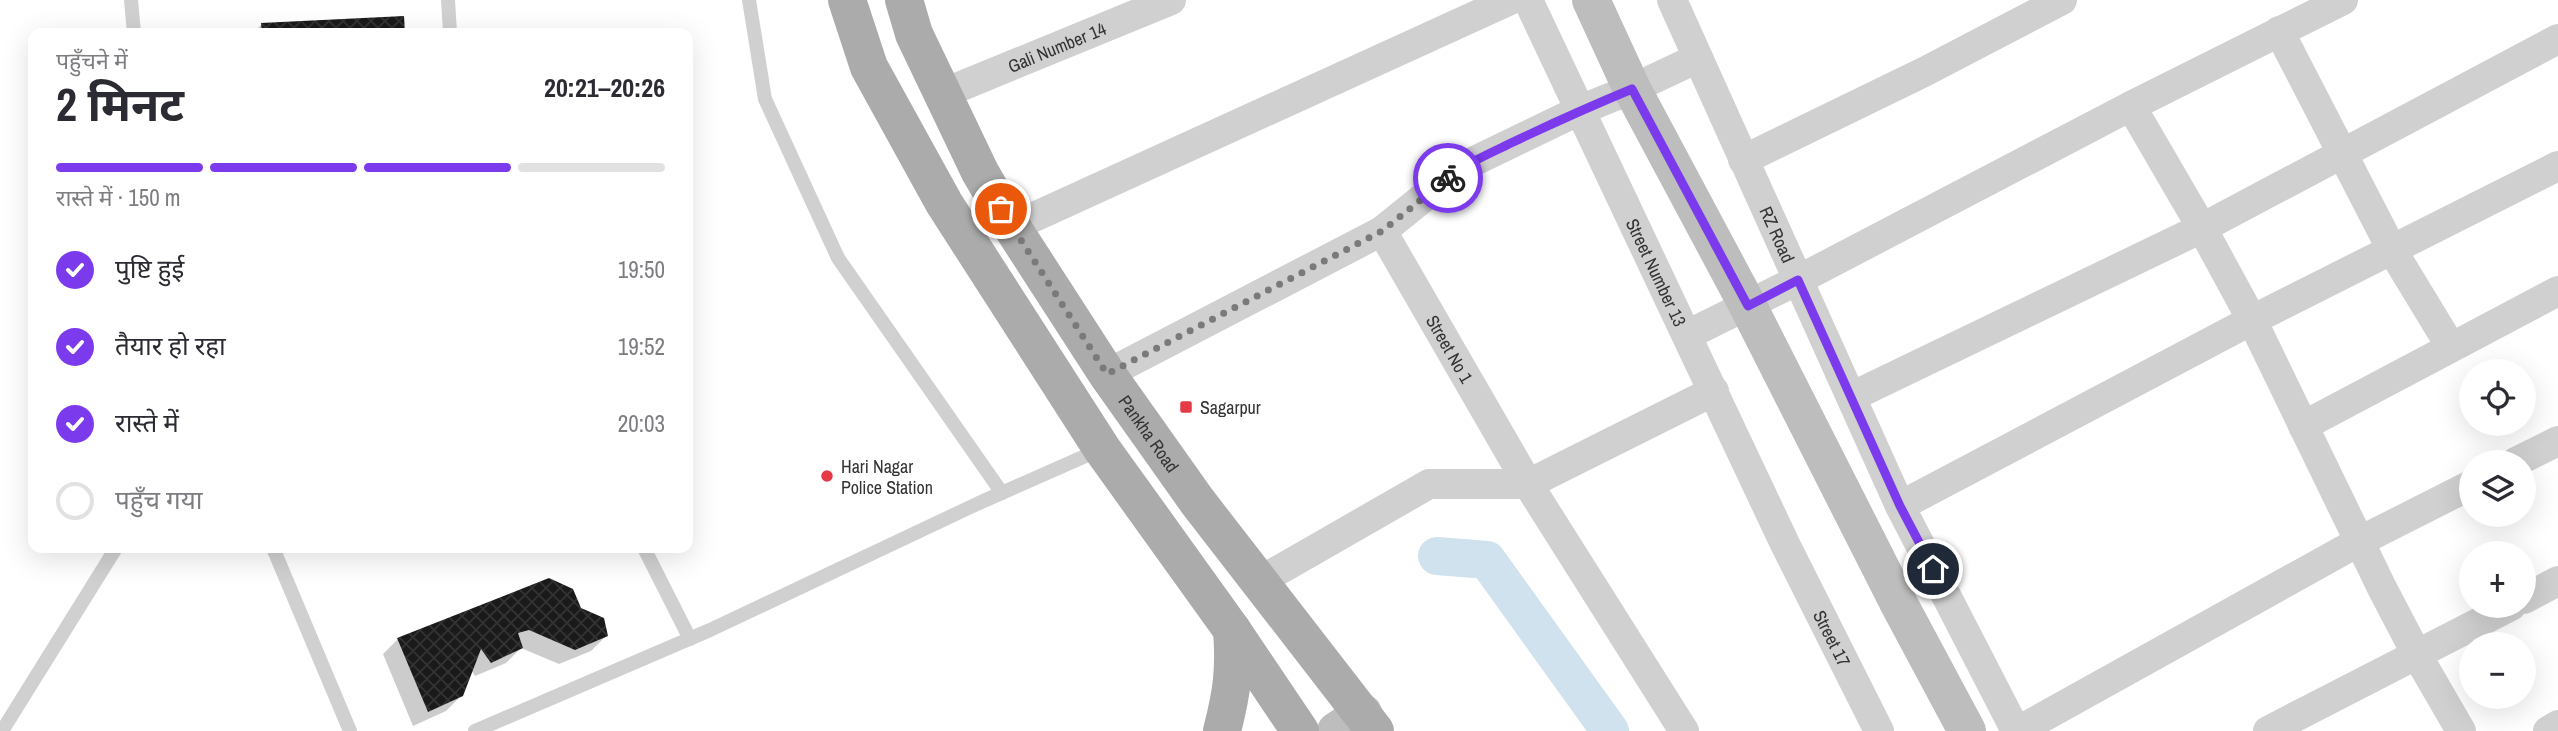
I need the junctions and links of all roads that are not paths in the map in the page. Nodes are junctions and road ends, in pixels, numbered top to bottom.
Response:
1 (131, 0) edge
2 (448, 0) edge
3 (750, 0) edge
4 (847, 0) edge
5 (904, 0) edge
6 (1171, 0) edge
7 (1510, 0) edge
8 (1528, 0) edge
9 (1591, 0) edge
10 (1672, 0) edge
11 (2062, 0) edge
12 (2343, 0) edge
13 (134, 28) edge
14 (450, 28) edge
15 (2279, 31) junction
16 (2558, 39) edge
17 (1698, 58) junction
18 (1632, 89) junction
19 (942, 94) junction
20 (2132, 106) junction
21 (1580, 110) junction
22 (2341, 154) junction
23 (1743, 160) junction
24 (2558, 166) edge
25 (1012, 227) junction
26 (2202, 228) junction
27 (1382, 231) junction
28 (2392, 250) junction
29 (1798, 280) junction
30 (2558, 291) edge
31 (1748, 306) junction
32 (2252, 320) junction
33 (1687, 335) junction
34 (2451, 348) junction
35 (1107, 374) junction
36 (1714, 391) junction
37 (1850, 397) junction
38 (2303, 426) junction
39 (2558, 441) edge
40 (1102, 449) junction
41 (2536, 452) edge
42 (1528, 484) junction
43 (2459, 491) edge
44 (1002, 493) junction
45 (1900, 506) junction
46 (2360, 541) junction
47 (1785, 544) joint
48 (113, 553) edge
49 (276, 553) edge
50 (647, 553) edge
51 (1260, 581) junction
52 (2558, 581) edge
53 (2536, 593) edge
54 (2488, 618) edge
55 (1232, 630) junction
56 (690, 639) junction
57 (2417, 655) junction
58 (1358, 725) edge
59 (2558, 725) edge
60 (2, 731) edge
61 (350, 731) edge
62 (475, 731) edge
63 (1222, 731) edge
64 (1300, 731) edge
65 (1684, 731) edge
66 (1879, 731) edge
67 (1967, 731) edge
68 (2017, 731) edge
69 (2268, 731) edge
70 (2461, 731) edge
71 (2548, 731) edge

1 - 13 lane
2 - 14 lane
3 - 44 lane
4 - 40 main road
5 - 19 main road, Pankha Road
6 - 19 street, Gali Number 14
7 - 25 street
8 - 21 street, Street Number 13
9 - 18 street
10 - 17 street, RZ Road
11 - 23 street
12 - 15 street
15 - 20 street
15 - 22 street
16 - 22 street
17 - 18 street
17 - 23 street, RZ Road
18 - 21 street
18 - 31 street
19 - 25 main road, Pankha Road
20 - 26 street
20 - 29 street
21 - 27 street
21 - 33 street, Street Number 13
22 - 26 street
22 - 28 street
23 - 29 street, RZ Road
24 - 28 street
25 - 35 main road, Pankha Road
26 - 32 street
26 - 37 street
27 - 35 street
27 - 42 street, Street No 1
28 - 32 street
28 - 34 street
29 - 31 street
29 - 37 street, RZ Road
30 - 34 street
31 - 33 street
31 - 67 street
32 - 38 street
32 - 45 street
33 - 36 street, Street Number 13
34 - 38 street
35 - 51 main road, Pankha Road
36 - 42 street
36 - 47 street, Street Number 13
37 - 45 street, RZ Road
38 - 46 street
39 - 41 street
40 - 44 lane
40 - 55 main road
42 - 51 street
42 - 65 street, Street No 1
43 - 46 street
44 - 56 lane
45 - 68 street, RZ Road
46 - 57 street
46 - 68 street
47 - 66 street, Street 17
48 - 60 lane
49 - 61 lane
50 - 56 lane
51 - 58 main road, Pankha Road
52 - 53 street
54 - 57 street
55 - 63 main road
55 - 64 main road
56 - 62 lane
57 - 69 street
57 - 70 street
59 - 71 street

